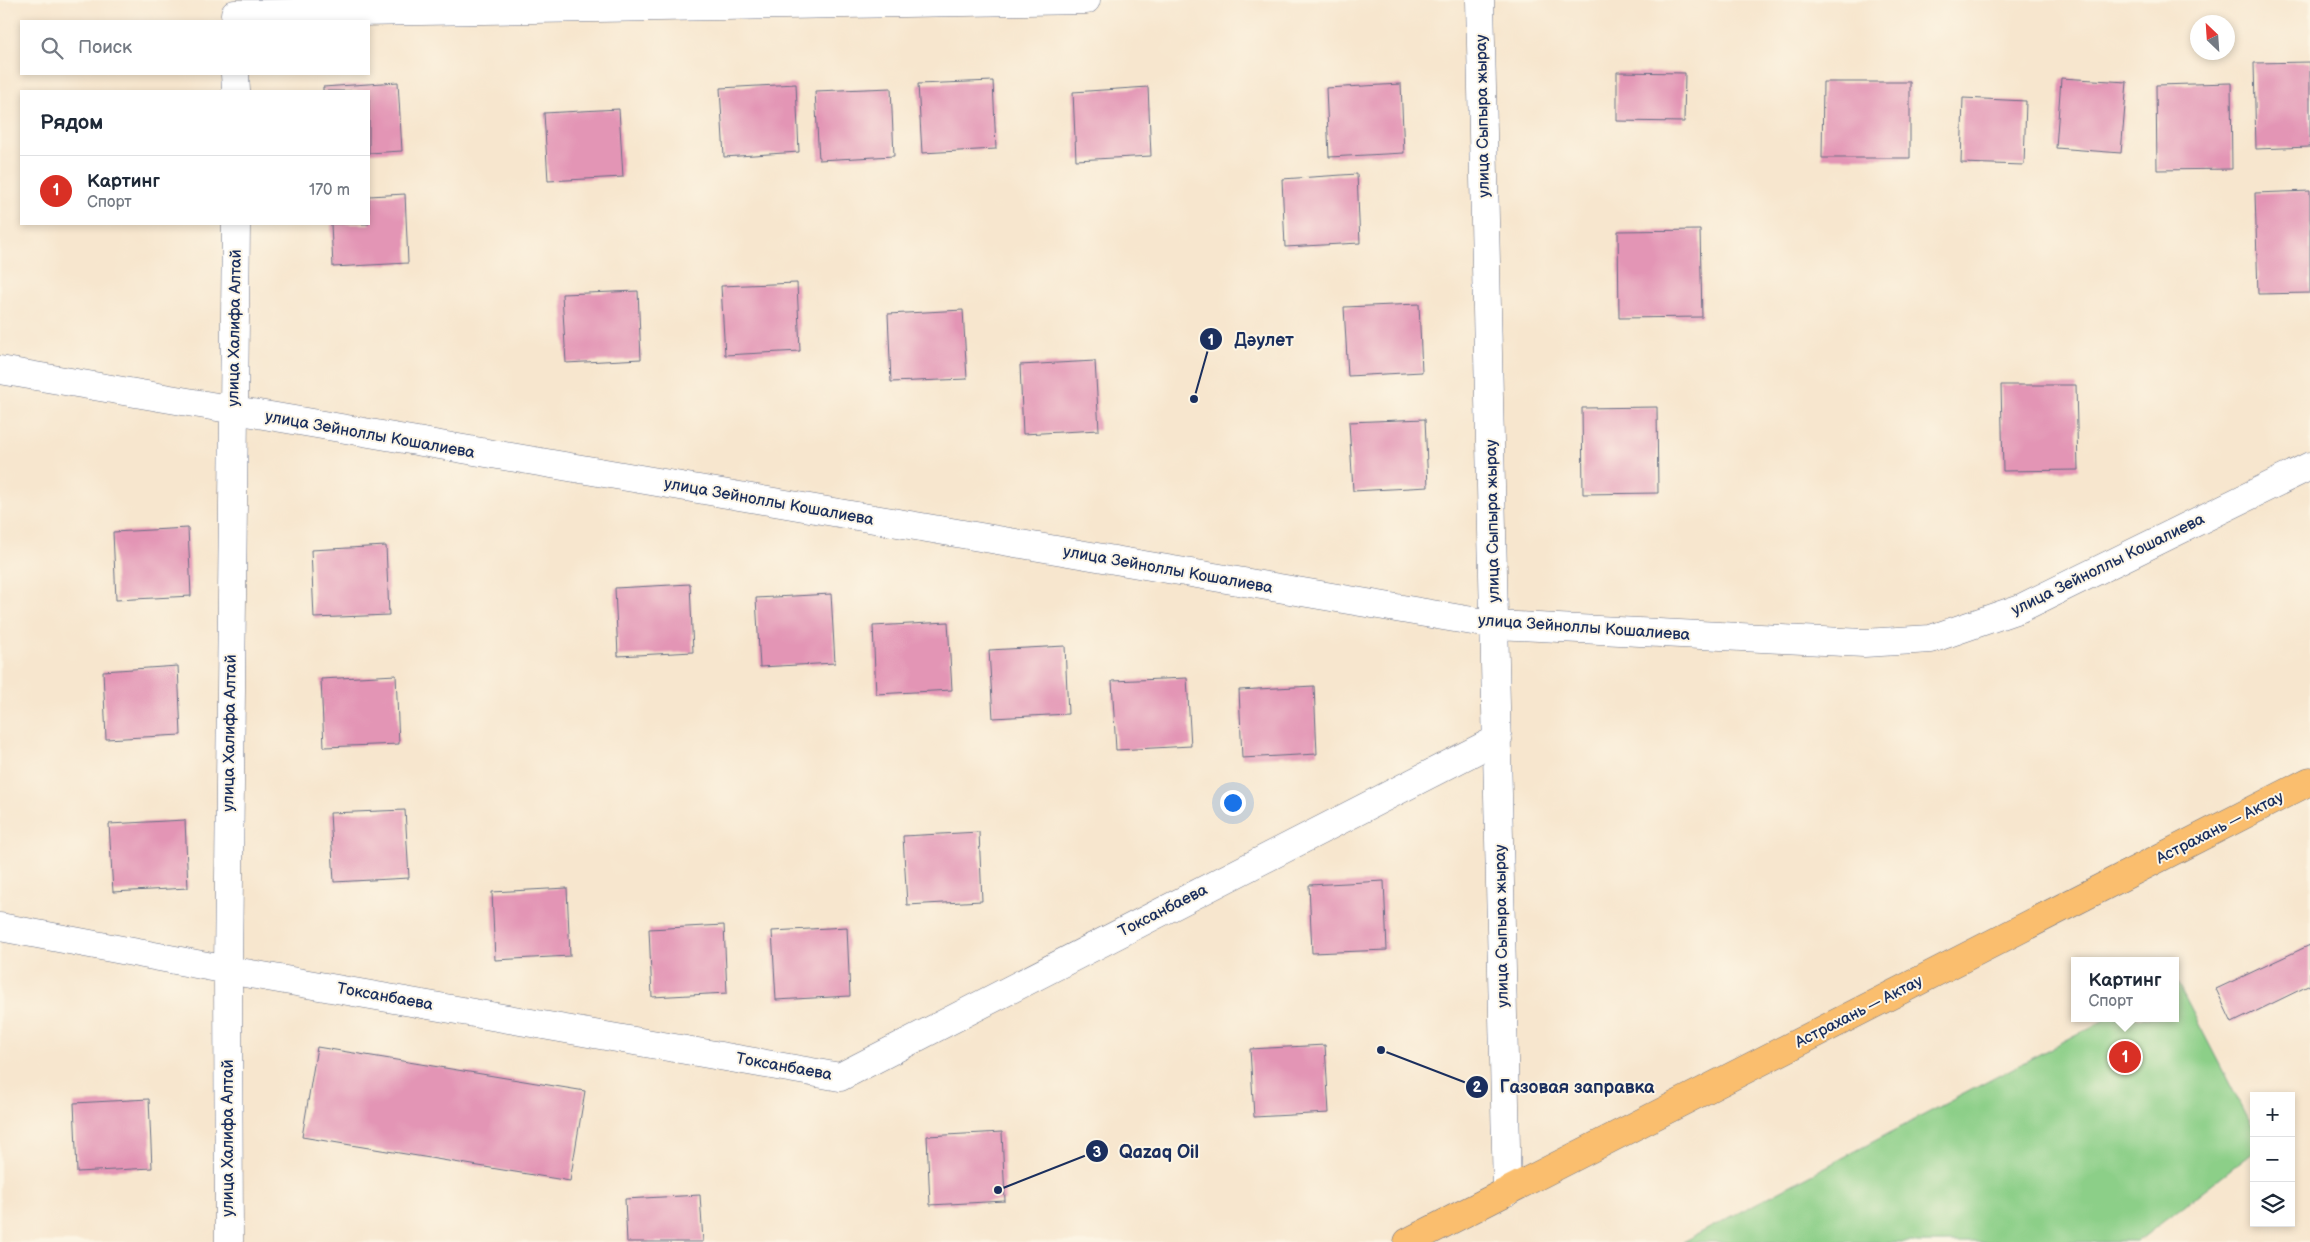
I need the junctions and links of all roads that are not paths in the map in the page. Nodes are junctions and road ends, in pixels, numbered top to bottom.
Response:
1 (1086, 0) edge
2 (1480, 0) edge
3 (235, 12) edge
4 (236, 75) edge
5 (236, 90) edge
6 (236, 225) edge
7 (0, 370) edge
8 (233, 412) junction
9 (2310, 466) edge
10 (1496, 625) junction
11 (1498, 739) junction
12 (2310, 781) edge
13 (0, 927) edge
14 (228, 970) junction
15 (1507, 1192) junction
16 (229, 1242) edge
17 (1408, 1242) edge

1 - 3 street
2 - 10 street, улица Сыпыра жырау
4 - 5 street
6 - 8 street, улица Халифа Алтай
7 - 8 street, улица Зейноллы Кошалиева
8 - 10 street, улица Зейноллы Кошалиева
8 - 14 street, улица Халифа Алтай
9 - 10 street, улица Зейноллы Кошалиева
10 - 11 street, улица Сыпыра жырау
11 - 14 street, Токсанбаева
11 - 15 street, улица Сыпыра жырау
12 - 15 highway, Астрахань — Актау
13 - 14 street, Токсанбаева
14 - 16 street, улица Халифа Алтай
15 - 17 highway, Астрахань — Актау

